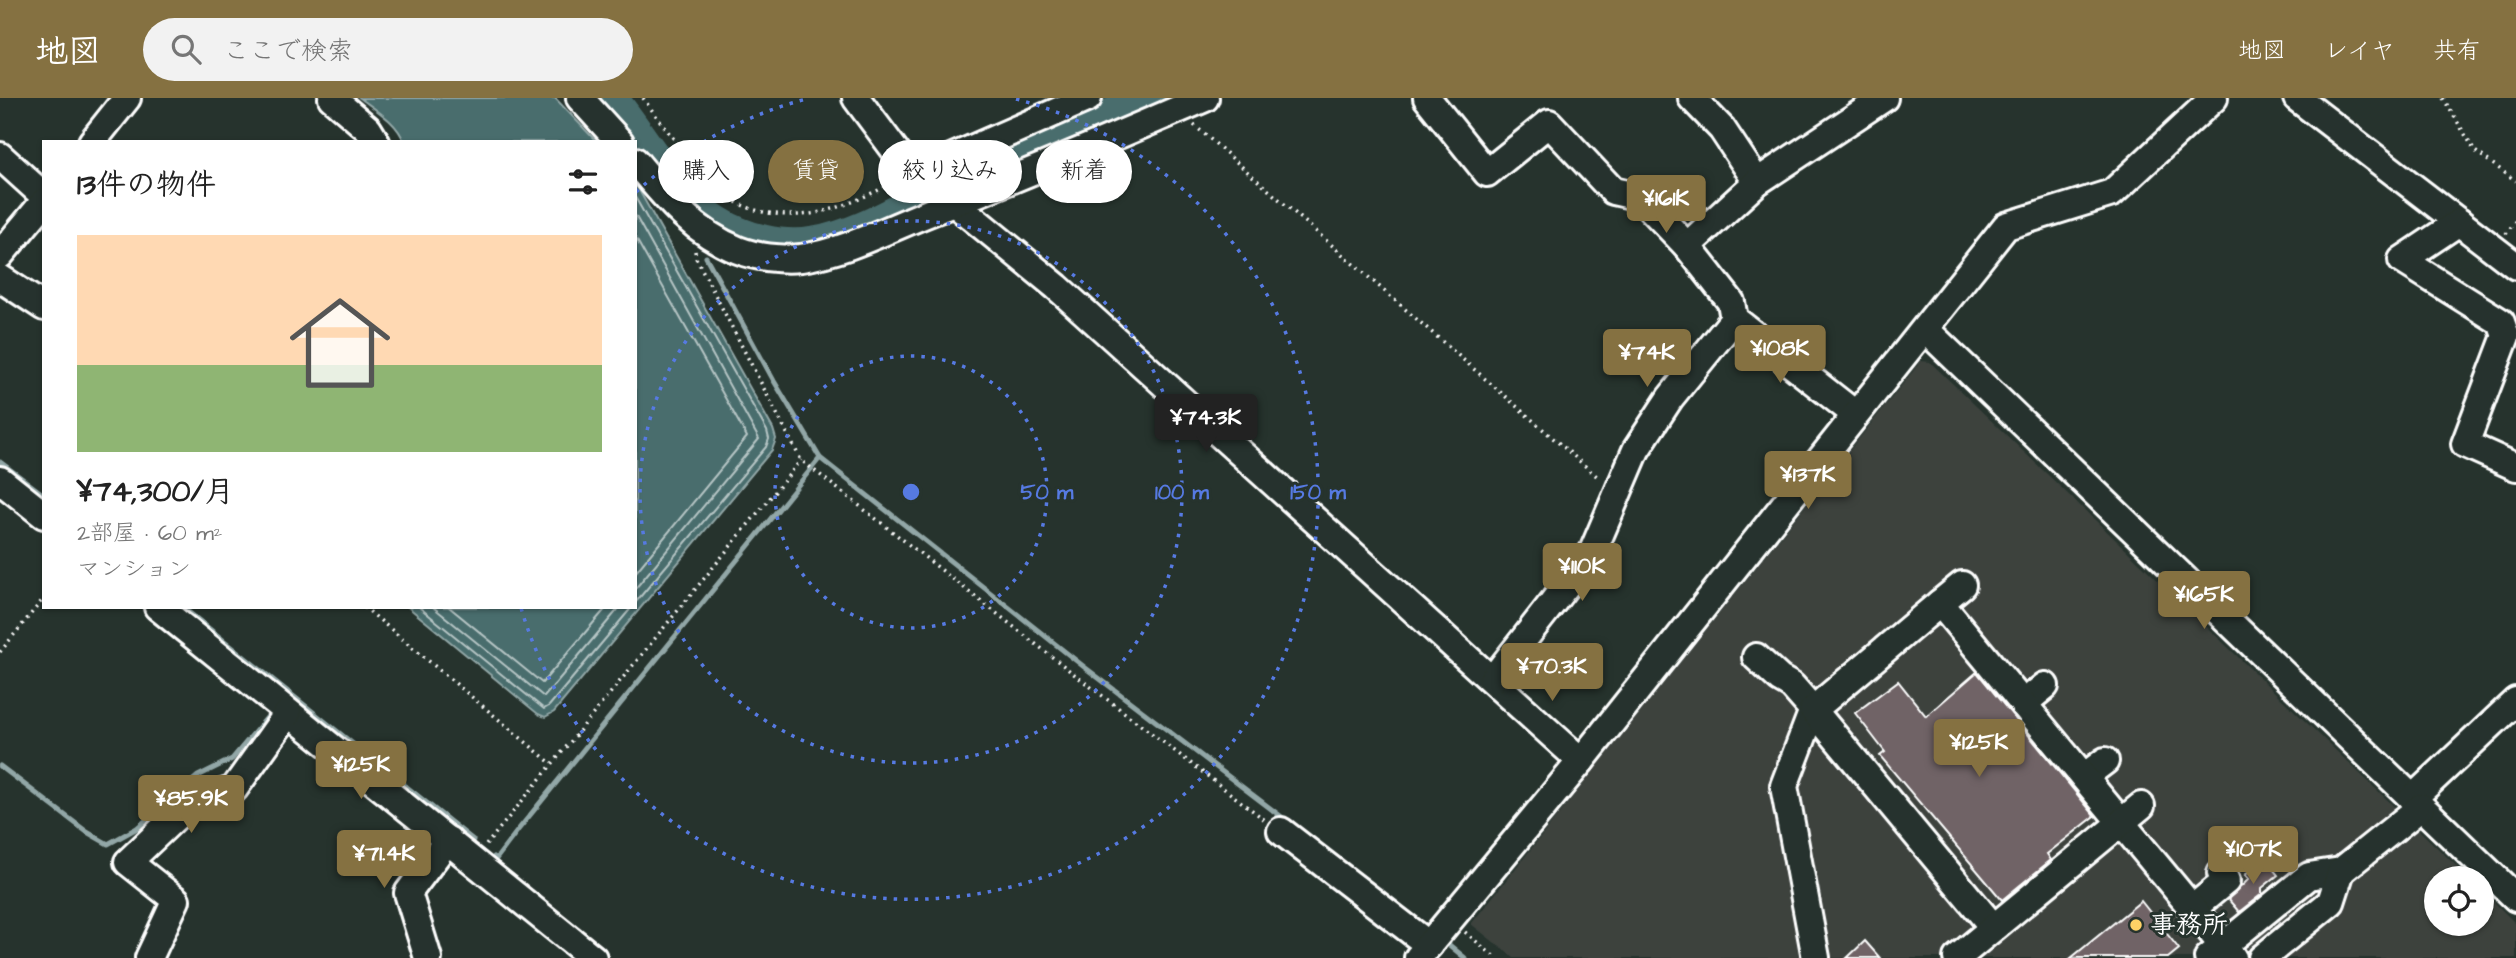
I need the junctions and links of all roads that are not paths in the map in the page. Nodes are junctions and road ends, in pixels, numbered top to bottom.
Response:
1 (127, 98) edge
2 (332, 98) edge
3 (580, 98) edge
4 (856, 98) edge
5 (1088, 98) edge
6 (1205, 98) edge
7 (1427, 98) edge
8 (1692, 98) edge
9 (1884, 98) edge
10 (2214, 98) edge
11 (2297, 98) edge
12 (103, 138) edge
13 (375, 140) edge
14 (618, 140) edge
15 (887, 140) edge
16 (998, 140) edge
17 (0, 156) edge
18 (637, 163) edge
19 (1022, 172) edge
20 (1757, 182) junction
21 (42, 194) edge
22 (944, 203) edge
23 (955, 203) edge
24 (42, 204) edge
25 (2459, 222) junction
26 (1687, 246) junction
27 (0, 255) edge
28 (2516, 266) edge
29 (0, 278) edge
30 (42, 306) edge
31 (1734, 319) junction
32 (1925, 329) junction
33 (1854, 414) junction
34 (2516, 467) edge
35 (0, 480) edge
36 (42, 513) edge
37 (1962, 585) dead end
38 (1940, 603) junction
39 (160, 609) edge
40 (1756, 657) dead end
41 (1492, 680) junction
42 (2045, 685) dead end
43 (2516, 701) edge
44 (2023, 704) junction
45 (1812, 710) junction
46 (288, 713) junction
47 (1581, 761) junction
48 (2105, 761) dead end
49 (2084, 777) junction
50 (2417, 803) junction
51 (2141, 806) dead end
52 (2121, 822) junction
53 (1281, 831) road end
54 (448, 840) junction
55 (2341, 872) junction
56 (2221, 873) dead end
57 (2516, 898) edge
58 (2192, 909) junction
59 (1993, 928) junction
60 (1424, 951) edge
61 (2221, 954) edge
62 (149, 958) edge
63 (428, 958) edge
64 (593, 958) edge
65 (1816, 958) edge
66 (1956, 958) edge
67 (2262, 958) edge

1 - 12 street
2 - 13 street
3 - 14 street
4 - 15 street
5 - 16 street
6 - 19 street
7 - 26 street
8 - 20 street
9 - 20 street
10 - 32 street
11 - 25 street
17 - 21 street
18 - 22 street
20 - 26 street
23 - 41 street
24 - 27 street
25 - 28 street
25 - 34 street
26 - 31 street
29 - 30 street
31 - 33 street
31 - 41 street
32 - 33 street
32 - 50 street
33 - 47 street
35 - 36 street
37 - 38 street
38 - 44 street
38 - 45 street
39 - 46 street
40 - 45 street
41 - 47 street
42 - 44 street
43 - 50 street
44 - 49 street
45 - 59 street
45 - 65 street
46 - 54 street
46 - 62 street
47 - 60 street
48 - 49 street
49 - 52 street
50 - 55 street
50 - 57 street
51 - 52 street
52 - 58 street
52 - 59 street
53 - 60 street
54 - 63 street
54 - 64 street
55 - 61 street
55 - 67 street
56 - 58 street
58 - 61 street
59 - 66 street

